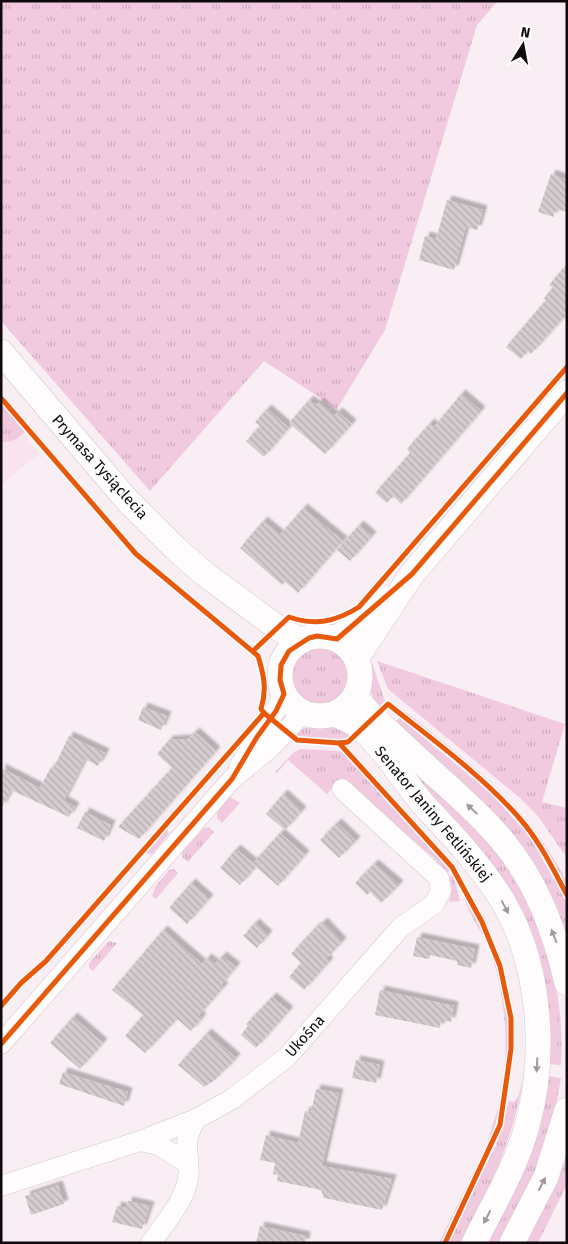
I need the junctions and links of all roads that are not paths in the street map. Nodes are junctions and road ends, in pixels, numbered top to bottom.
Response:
1 (1, 352) edge
2 (567, 393) edge
3 (412, 574) junction
4 (206, 576) junction
5 (337, 640) junction
6 (301, 641) junction
7 (357, 657) junction
8 (281, 665) junction
9 (284, 694) junction
10 (355, 697) junction
11 (303, 713) junction
12 (335, 714) junction
13 (232, 779) junction
14 (342, 789) dead end
15 (567, 983) edge
16 (1, 1044) edge
17 (567, 1111) edge
18 (196, 1119) junction
19 (140, 1141) junction
20 (187, 1163) junction
21 (1, 1186) edge
22 (152, 1243) edge
23 (474, 1243) edge
24 (512, 1243) edge

1 - 4 main road, Prymasa Tysiąclecia
2 - 3 main road
3 - 5 main road
3 - 7 main road
4 - 6 main road, Prymasa Tysiąclecia
4 - 8 main road, Prymasa Tysiąclecia
5 - 6 main road
5 - 7 main road
6 - 8 main road
7 - 10 main road
8 - 9 main road
9 - 11 main road
9 - 13 street
10 - 12 main road
15 -> 10 main road, Senator Janiny Fetlińskiej
11 - 12 main road
11 - 13 street
12 -> 23 main road, Senator Janiny Fetlińskiej
13 - 16 street
14 - 18 street, Ukośna
24 -> 17 main road
18 - 19 street, Ukośna
18 - 20 street
19 - 20 street
19 - 21 street, Ukośna
20 - 22 street

